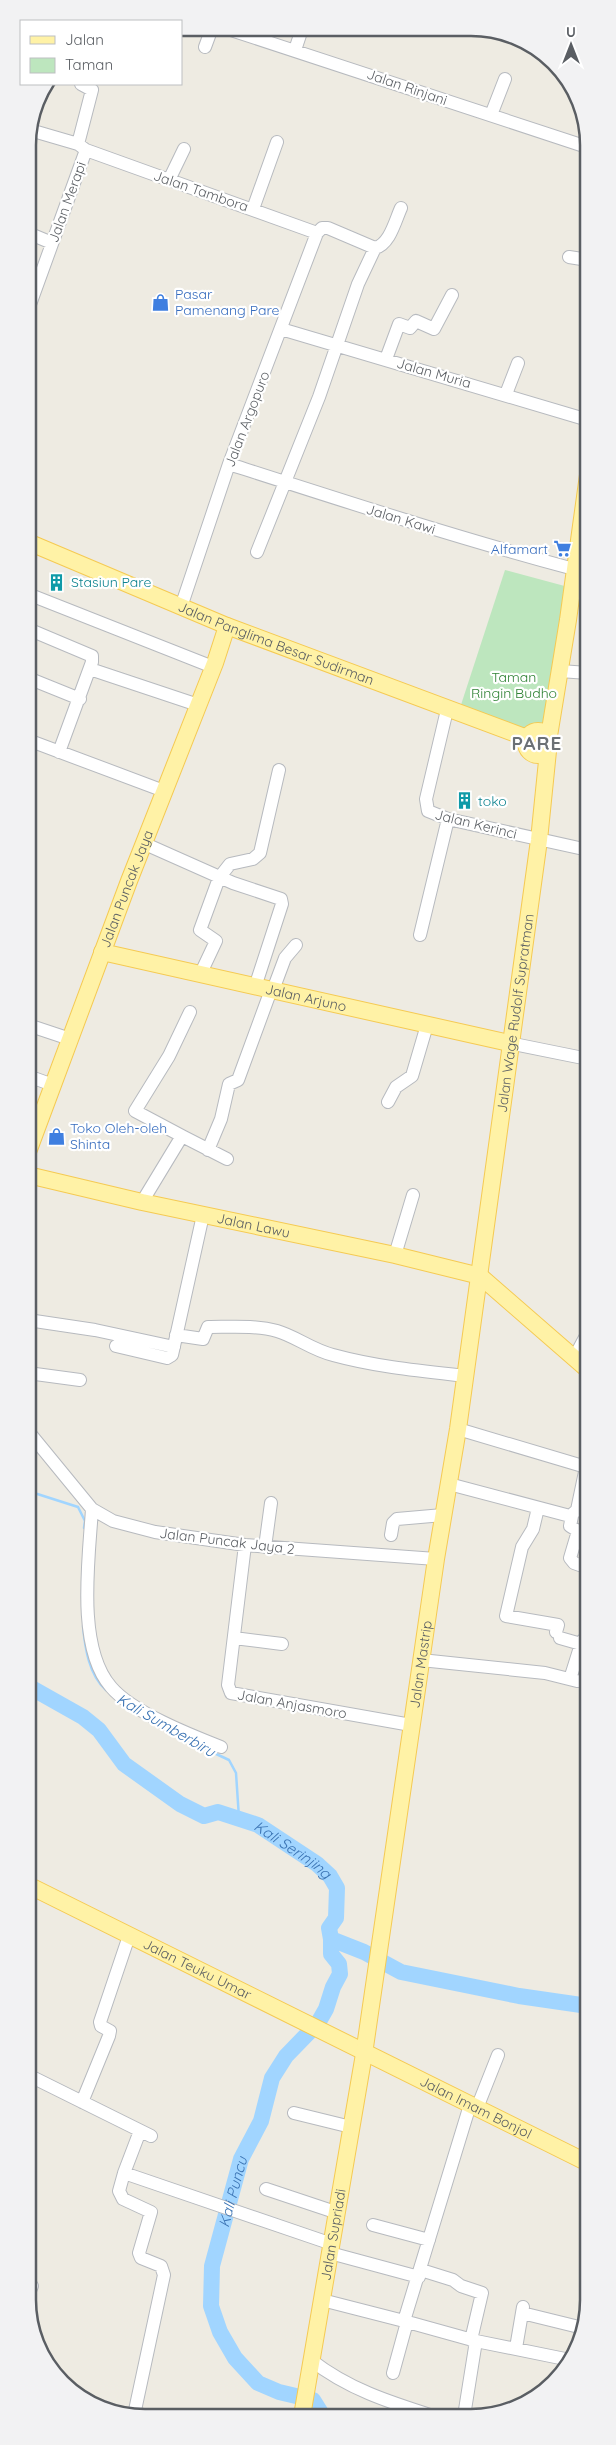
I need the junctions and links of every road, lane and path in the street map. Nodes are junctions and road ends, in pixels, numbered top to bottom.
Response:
1 (209, 36) edge
2 (250, 36) edge
3 (299, 36) edge
4 (205, 46) dead end
5 (295, 50) junction
6 (505, 79) dead end
7 (83, 85) edge
8 (491, 115) junction
9 (37, 132) edge
10 (277, 142) dead end
11 (580, 144) edge
12 (82, 147) junction
13 (184, 149) dead end
14 (169, 180) junction
15 (400, 208) dead end
16 (253, 209) junction
17 (317, 233) junction
18 (36, 237) edge
19 (52, 243) junction
20 (375, 248) junction
21 (569, 257) dead end
22 (580, 259) edge
23 (36, 288) edge
24 (452, 295) dead end
25 (281, 329) junction
26 (337, 345) junction
27 (386, 360) junction
28 (518, 363) dead end
29 (506, 394) junction
30 (580, 417) edge
31 (229, 464) junction
32 (287, 482) junction
33 (580, 529) edge
34 (36, 545) edge
35 (257, 552) dead end
36 (574, 569) junction
37 (36, 597) edge
38 (181, 607) junction
39 (227, 626) junction
40 (36, 632) edge
41 (213, 667) junction
42 (90, 669) junction
43 (560, 671) junction
44 (580, 672) edge
45 (36, 681) edge
46 (80, 698) junction
47 (198, 705) junction
48 (447, 710) junction
49 (36, 743) edge
50 (548, 743) junction
51 (59, 752) junction
52 (279, 770) dead end
53 (164, 792) junction
54 (448, 819) junction
55 (539, 840) junction
56 (143, 843) junction
57 (580, 848) edge
58 (219, 878) junction
59 (420, 935) dead end
60 (296, 946) dead end
61 (102, 952) junction
62 (200, 975) junction
63 (267, 989) junction
64 (190, 1012) dead end
65 (427, 1025) junction
66 (36, 1028) edge
67 (70, 1039) junction
68 (509, 1043) junction
69 (580, 1057) edge
70 (36, 1079) edge
71 (53, 1085) junction
72 (388, 1102) dead end
73 (36, 1131) edge
74 (182, 1136) junction
75 (208, 1150) junction
76 (227, 1159) dead end
77 (36, 1177) edge
78 (413, 1195) dead end
79 (142, 1202) junction
80 (202, 1215) junction
81 (484, 1243) junction
82 (395, 1255) junction
83 (480, 1276) junction
84 (506, 1298) junction
85 (36, 1321) edge
86 (175, 1341) junction
87 (116, 1346) dead end
88 (580, 1347) edge
89 (574, 1358) junction
90 (580, 1363) edge
91 (36, 1374) edge
92 (466, 1376) junction
93 (80, 1380) dead end
94 (458, 1429) junction
95 (36, 1442) edge
96 (580, 1461) edge
97 (449, 1484) junction
98 (580, 1493) edge
99 (270, 1503) dead end
100 (538, 1508) junction
101 (92, 1509) junction
102 (443, 1515) junction
103 (572, 1516) junction
104 (390, 1535) dead end
105 (244, 1545) junction
106 (265, 1547) junction
107 (436, 1559) junction
108 (580, 1565) edge
109 (234, 1638) junction
110 (580, 1641) edge
111 (282, 1644) dead end
112 (580, 1657) edge
113 (421, 1660) junction
114 (411, 1726) junction
115 (221, 1748) dead end
116 (36, 1890) edge
117 (129, 1936) junction
118 (364, 2054) junction
119 (498, 2055) dead end
120 (36, 2079) edge
121 (82, 2102) junction
122 (473, 2106) junction
123 (294, 2113) dead end
124 (351, 2127) junction
125 (580, 2159) edge
126 (124, 2173) junction
127 (266, 2189) dead end
128 (338, 2213) junction
129 (373, 2225) dead end
130 (429, 2240) junction
131 (331, 2248) junction
132 (420, 2274) junction
133 (322, 2300) junction
134 (406, 2322) junction
135 (577, 2326) edge
136 (474, 2341) junction
137 (516, 2348) junction
138 (562, 2358) edge
139 (311, 2360) junction
140 (393, 2373) dead end
141 (135, 2409) edge
142 (303, 2409) edge
143 (410, 2409) edge
144 (465, 2409) edge

1 - 4 street
2 - 5 street, Jalan Rinjani
3 - 5 street
5 - 8 street, Jalan Rinjani
6 - 8 street
7 - 12 street, Jalan Merapi
8 - 11 street, Jalan Rinjani
9 - 12 street, Jalan Tambora
10 - 16 street
12 - 14 street, Jalan Tambora
12 - 19 street, Jalan Merapi
13 - 14 street
14 - 16 street, Jalan Tambora
15 - 20 street
16 - 17 street, Jalan Tambora
17 - 20 street
17 - 25 street, Jalan Argopuro
18 - 19 street
19 - 23 street, Jalan Merapi
20 - 26 street
21 - 22 street
24 - 27 street
25 - 26 street, Jalan Muria
25 - 31 street, Jalan Argopuro
26 - 27 street, Jalan Muria
26 - 32 street
27 - 29 street, Jalan Muria
28 - 29 street
29 - 30 street, Jalan Muria
31 - 32 street, Jalan Kawi
31 - 38 street, Jalan Argopuro
32 - 35 street
32 - 36 street, Jalan Kawi
33 - 36 main road, Jalan Wage Rudolf Supratman
34 - 38 main road, Jalan Panglima Besar Sudirman
36 - 43 main road, Jalan Wage Rudolf Supratman
37 - 41 street
38 - 39 main road, Jalan Panglima Besar Sudirman
39 - 41 main road, Jalan Puncak Jaya
39 - 48 main road, Jalan Panglima Besar Sudirman
40 - 42 street
41 - 47 main road, Jalan Puncak Jaya
42 - 46 street
42 - 47 street
43 - 44 street
43 - 50 main road, Jalan Wage Rudolf Supratman
45 - 46 street
46 - 51 street
47 - 53 main road, Jalan Puncak Jaya
48 - 50 main road, Jalan Panglima Besar Sudirman
48 - 54 street, Jalan Kerinci
49 - 51 street
50 - 55 main road, Jalan Wage Rudolf Supratman
51 - 53 street
52 - 58 street
53 - 56 main road, Jalan Puncak Jaya
54 - 55 street, Jalan Kerinci
54 - 59 street
55 - 57 street, Jalan Kerinci
55 - 68 main road, Jalan Wage Rudolf Supratman
56 - 58 street
56 - 61 main road, Jalan Puncak Jaya
58 - 62 street
58 - 63 street
60 - 63 street
61 - 62 main road, Jalan Arjuno
61 - 67 main road, Jalan Puncak Jaya
62 - 63 main road, Jalan Arjuno
63 - 65 main road, Jalan Arjuno
63 - 75 street
64 - 74 street
65 - 68 main road, Jalan Arjuno
65 - 72 street
66 - 67 street
67 - 71 main road, Jalan Puncak Jaya
68 - 69 street
68 - 81 main road, Jalan Wage Rudolf Supratman
70 - 71 street
71 - 73 main road, Jalan Puncak Jaya
74 - 75 street
74 - 79 street
75 - 76 street
77 - 79 main road, Jalan Lawu
78 - 82 street
79 - 80 main road, Jalan Lawu
80 - 82 main road, Jalan Lawu
80 - 86 street
81 - 83 main road, Jalan Wage Rudolf Supratman
81 - 84 main road
82 - 83 main road, Jalan Lawu
83 - 84 main road
83 - 92 main road, Jalan Mastrip
84 - 89 main road
85 - 86 street
86 - 87 street
86 - 92 street
88 - 89 street
89 - 90 main road
91 - 93 street
92 - 94 main road, Jalan Mastrip
94 - 96 street
94 - 97 main road, Jalan Mastrip
95 - 101 street, Jalan Puncak Jaya 2
97 - 100 street
97 - 102 main road, Jalan Mastrip
98 - 103 street
99 - 106 street
100 - 103 street
100 - 110 street
101 - 105 street, Jalan Puncak Jaya 2
101 - 115 street
102 - 104 street
102 - 107 main road, Jalan Mastrip
103 - 108 street
105 - 106 street, Jalan Puncak Jaya 2
105 - 109 street, Jalan Anjasmoro
106 - 107 street, Jalan Puncak Jaya 2
107 - 113 main road, Jalan Mastrip
109 - 111 street
109 - 114 street, Jalan Anjasmoro
112 - 113 street
113 - 114 main road, Jalan Mastrip
114 - 118 main road, Jalan Mastrip
116 - 117 main road, Jalan Teuku Umar
117 - 118 main road, Jalan Teuku Umar
117 - 121 street
118 - 122 main road, Jalan Imam Bonjol
118 - 124 main road, Jalan Supriadi
119 - 122 street
120 - 121 street
121 - 126 street
122 - 125 main road, Jalan Imam Bonjol
122 - 130 street
123 - 124 street
124 - 128 main road, Jalan Supriadi
126 - 131 street
126 - 141 street
127 - 128 street
128 - 131 main road, Jalan Supriadi
129 - 130 street
130 - 132 street
131 - 132 street
131 - 133 main road, Jalan Supriadi
132 - 134 street
132 - 136 street
133 - 134 street
133 - 139 main road, Jalan Supriadi
134 - 136 street
134 - 140 street
135 - 137 street
136 - 137 street
136 - 144 street
137 - 138 street
139 - 142 main road, Jalan Supriadi
139 - 143 street

